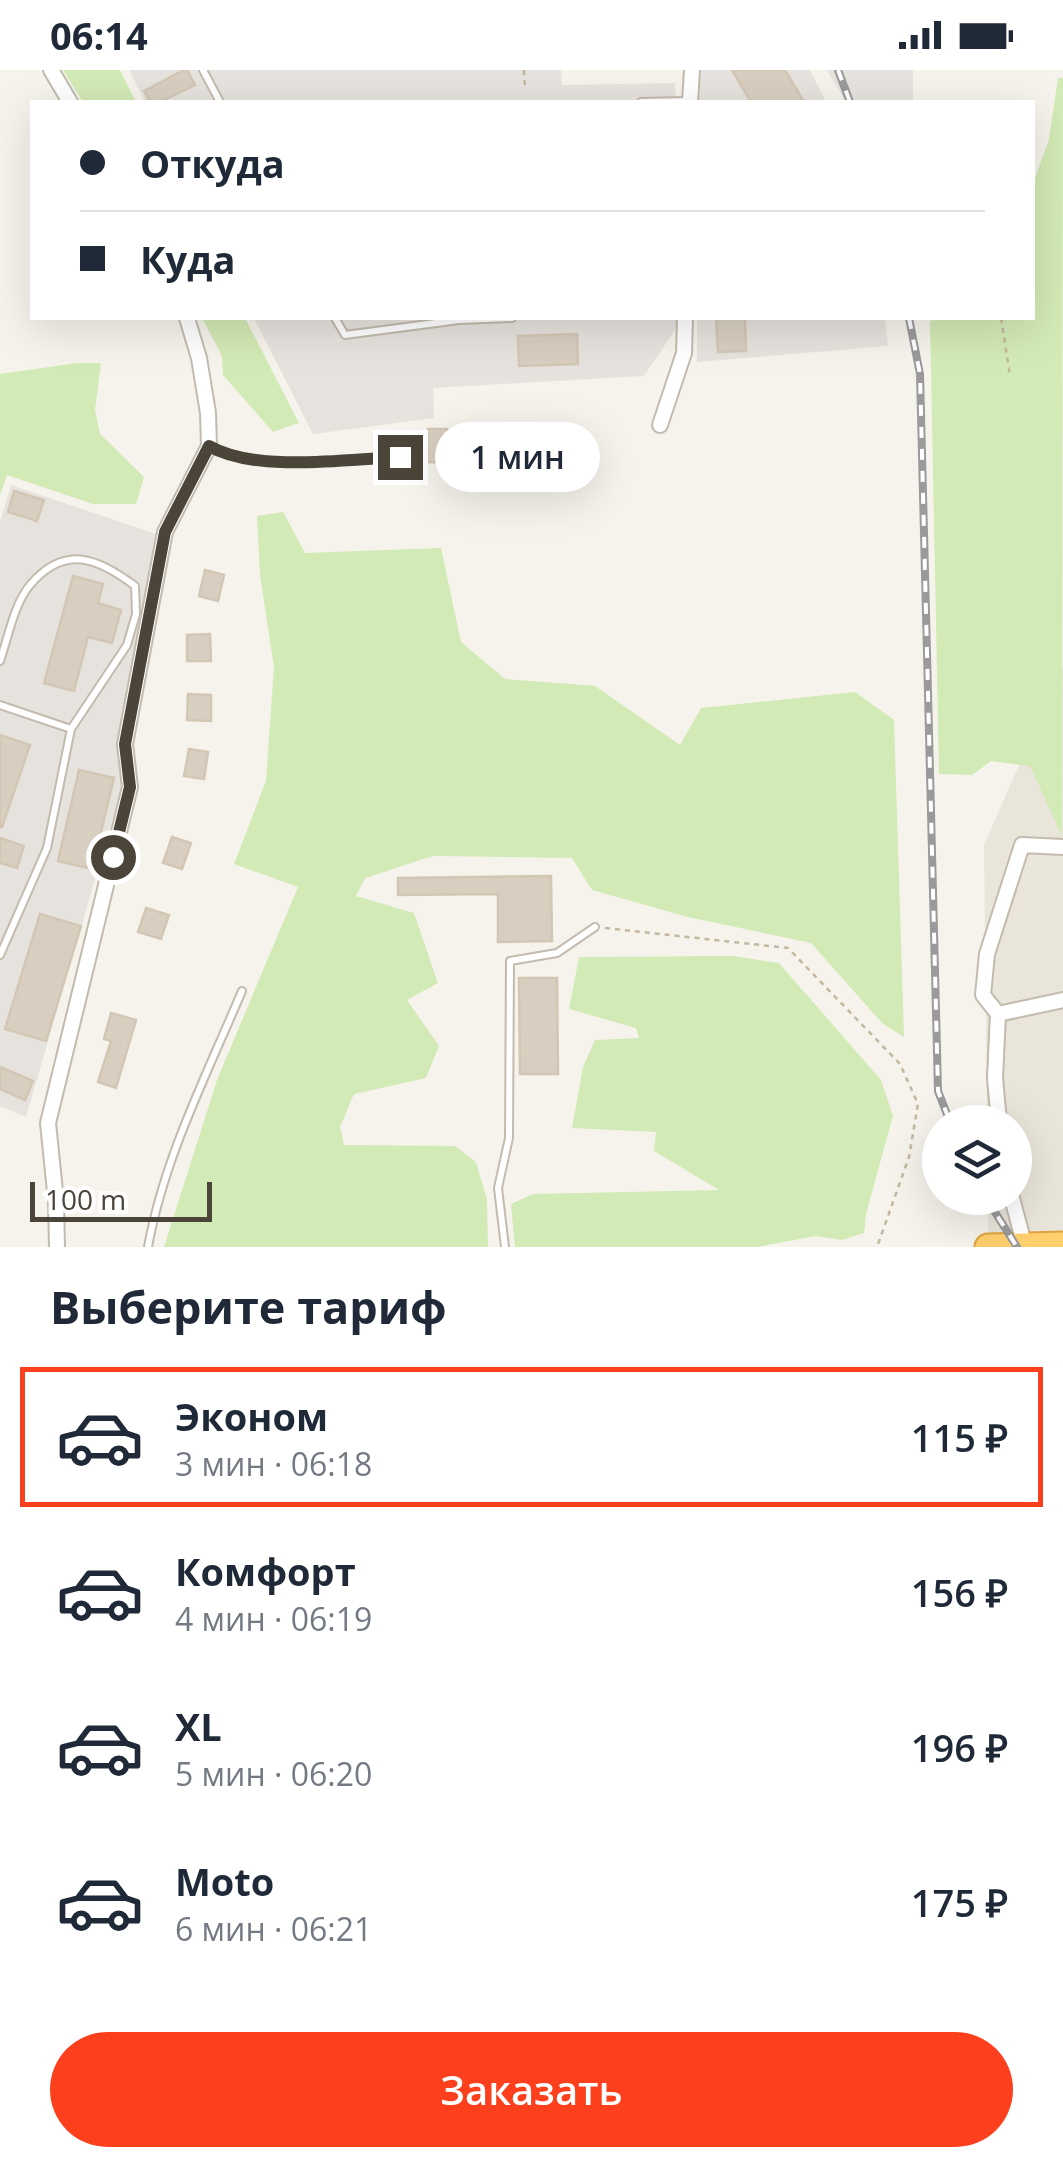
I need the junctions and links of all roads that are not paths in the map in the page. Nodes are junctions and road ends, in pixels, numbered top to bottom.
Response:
1 (51, 70) edge
2 (203, 70) edge
3 (692, 70) edge
4 (69, 100) edge
5 (219, 100) edge
6 (690, 100) edge
7 (187, 320) edge
8 (336, 320) edge
9 (459, 320) edge
10 (685, 320) edge
11 (660, 425) dead end
12 (209, 446) junction
13 (400, 457) dead end
14 (0, 660) edge
15 (0, 706) edge
16 (71, 729) junction
17 (1063, 847) edge
18 (595, 927) road end
19 (0, 955) edge
20 (242, 991) dead end
21 (1063, 1000) edge
22 (998, 1014) junction
23 (998, 1105) edge
24 (1017, 1215) edge
25 (1063, 1245) edge
26 (57, 1247) edge
27 (148, 1247) edge
28 (504, 1247) edge
29 (988, 1247) edge
30 (1025, 1247) edge

1 - 4 street
2 - 5 lane
3 - 6 street
7 - 12 street
8 - 9 lane
10 - 11 street
12 - 13 lane
12 - 26 street
14 - 16 lane
15 - 16 lane
16 - 19 lane
17 - 22 street
18 - 28 lane
20 - 27 lane
21 - 22 street
22 - 23 street
24 - 30 street
25 - 30 highway
29 - 30 highway

